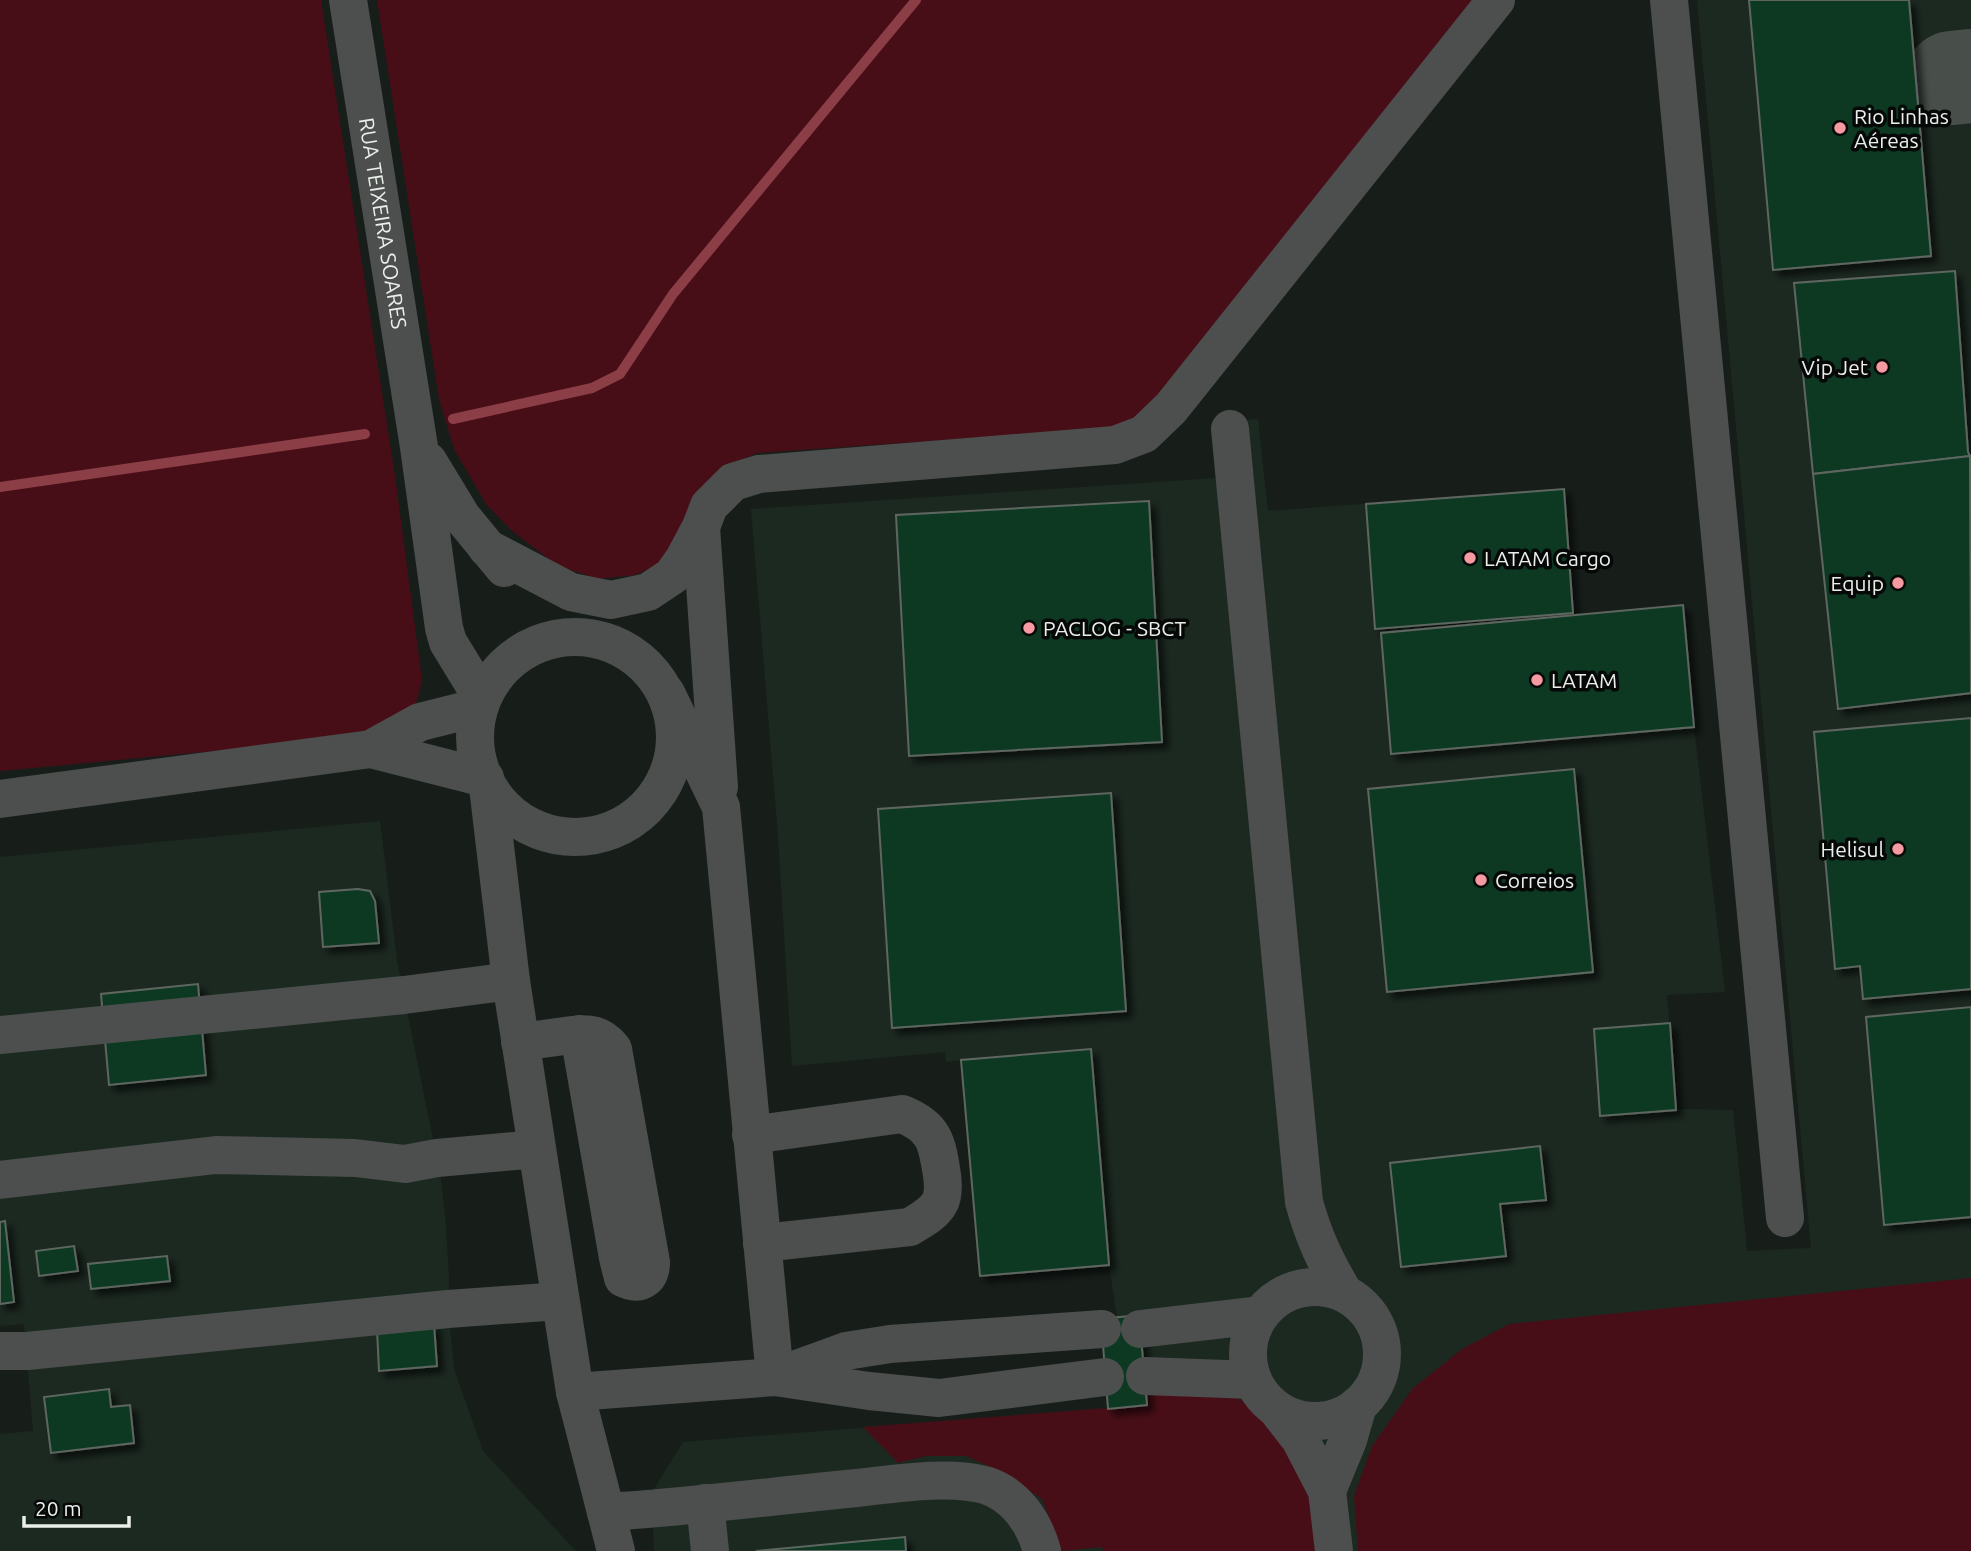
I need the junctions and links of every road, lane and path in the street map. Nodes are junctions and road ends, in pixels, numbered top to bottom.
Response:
1 (348, 0) edge
2 (1496, 0) edge
3 (1669, 0) edge
4 (1230, 429) dead end
5 (419, 447) junction
6 (701, 527) junction
7 (487, 548) junction
8 (596, 639) junction
9 (666, 694) junction
10 (479, 702) junction
11 (371, 749) junction
12 (486, 782) junction
13 (0, 799) edge
14 (720, 807) junction
15 (511, 981) junction
16 (579, 1034) junction
17 (0, 1035) edge
18 (520, 1042) junction
19 (751, 1135) junction
20 (537, 1149) junction
21 (0, 1180) edge
22 (1304, 1202) junction
23 (1785, 1218) dead end
24 (762, 1243) junction
25 (1344, 1293) junction
26 (560, 1301) junction
27 (1268, 1306) junction
28 (1102, 1329) dead end
29 (1140, 1329) dead end
30 (0, 1352) edge
31 (1144, 1376) dead end
32 (775, 1377) junction
33 (1105, 1377) dead end
34 (1253, 1380) junction
35 (575, 1392) junction
36 (1359, 1405) junction
37 (1279, 1412) junction
38 (1328, 1491) junction
39 (705, 1503) junction
40 (606, 1512) junction
41 (616, 1551) edge
42 (710, 1551) edge
43 (1042, 1551) edge
44 (1334, 1551) edge

1 - 5 street, RUA TEIXEIRA SOARES
2 - 6 street
3 - 23 street
4 - 22 street
5 - 7 street, RUA TEIXEIRA SOARES
5 - 10 street, RUA TEIXEIRA SOARES
6 - 7 street
6 - 14 street
7 - 8 street, RUA TEIXEIRA SOARES
8 - 9 street
8 - 10 street
9 - 12 street
9 - 14 street
10 - 11 street
10 - 12 street
11 - 12 street
11 - 13 street
12 - 15 street
14 - 19 street
15 - 17 street
15 - 18 street
16 - 16 street
16 - 18 street
18 - 20 street
19 - 24 street
19 - 24 street
20 - 21 street
20 - 26 street
22 - 25 street
22 - 27 street
24 - 32 street
25 - 27 street
25 - 36 street
26 - 30 street
26 - 35 street
27 - 29 street
27 - 34 street
28 - 32 street
31 - 34 street
32 - 33 street
32 - 35 street
34 - 37 street
35 - 40 street
36 - 37 street
36 - 38 street
37 - 38 street
38 - 44 street
39 - 40 street
39 - 42 street
39 - 43 street
40 - 41 street

